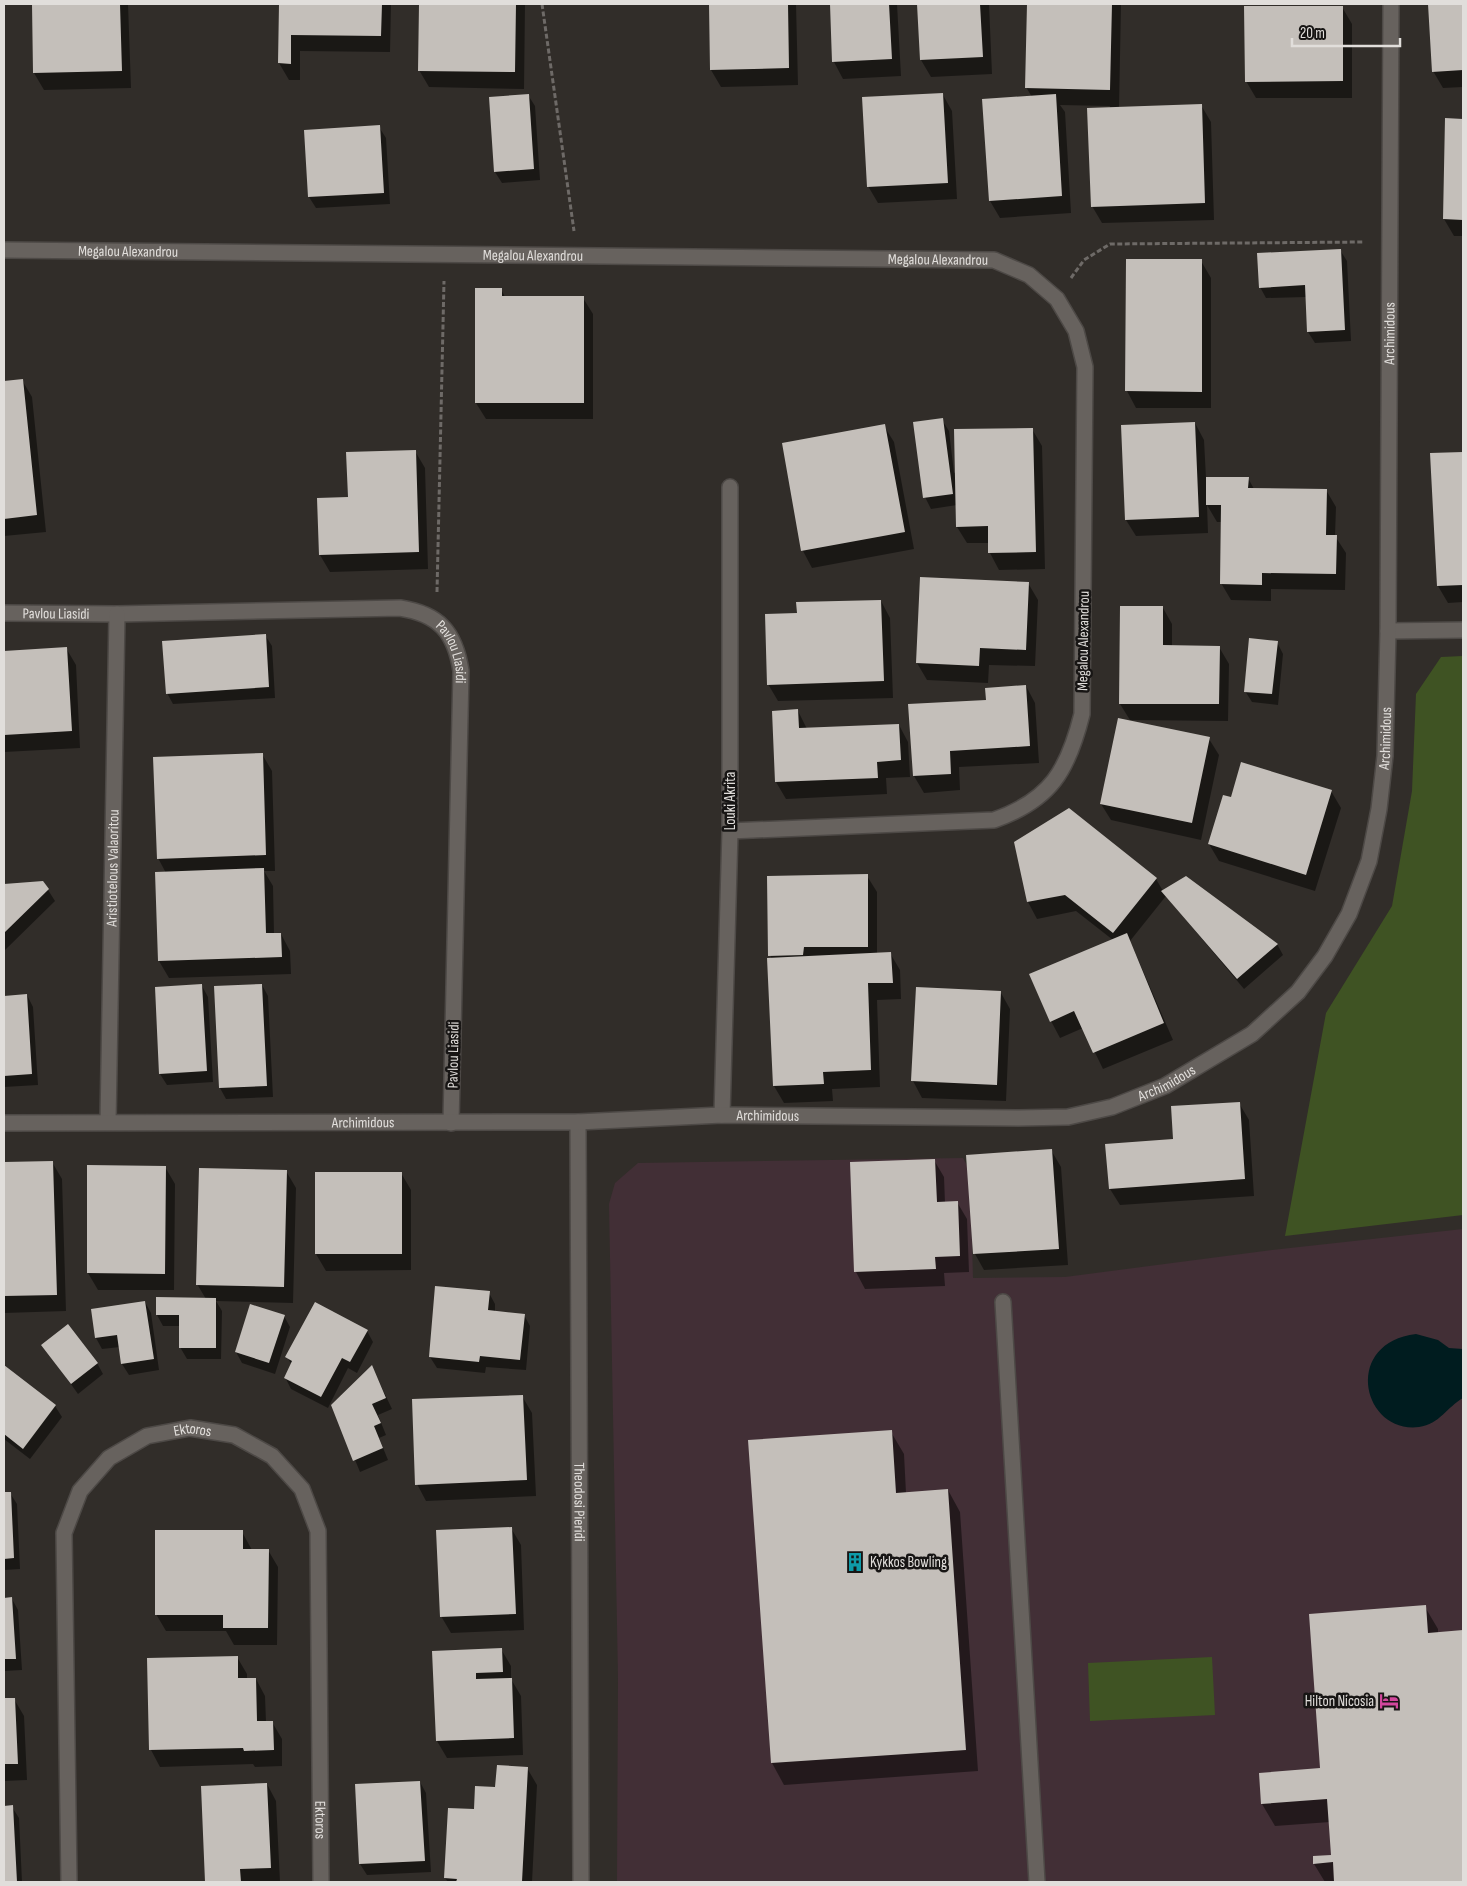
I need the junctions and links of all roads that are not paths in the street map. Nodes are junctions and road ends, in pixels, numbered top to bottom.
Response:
1 (1391, 4) edge
2 (4, 250) edge
3 (730, 487) dead end
4 (4, 613) edge
5 (117, 614) junction
6 (1463, 630) edge
7 (1388, 631) junction
8 (730, 831) junction
9 (722, 1115) junction
10 (108, 1122) junction
11 (578, 1122) junction
12 (4, 1123) edge
13 (451, 1123) junction
14 (1003, 1302) dead end
15 (69, 1882) edge
16 (321, 1882) edge
17 (581, 1882) edge
18 (1037, 1882) edge

1 - 7 street, Archimidous
2 - 8 street, Megalou Alexandrou
3 - 8 street, Louki Akrita
4 - 5 street, Pavlou Liasidi
5 - 10 street, Aristiotelous Valaoritou
5 - 13 street, Pavlou Liasidi
6 - 7 street
7 - 9 street, Archimidous
8 - 9 street, Louki Akrita
9 - 11 street, Archimidous
10 - 12 street, Archimidous
10 - 13 street, Archimidous
11 - 13 street, Archimidous
11 - 17 street, Theodosi Pieridi
14 - 18 street
15 - 16 street, Ektoros

